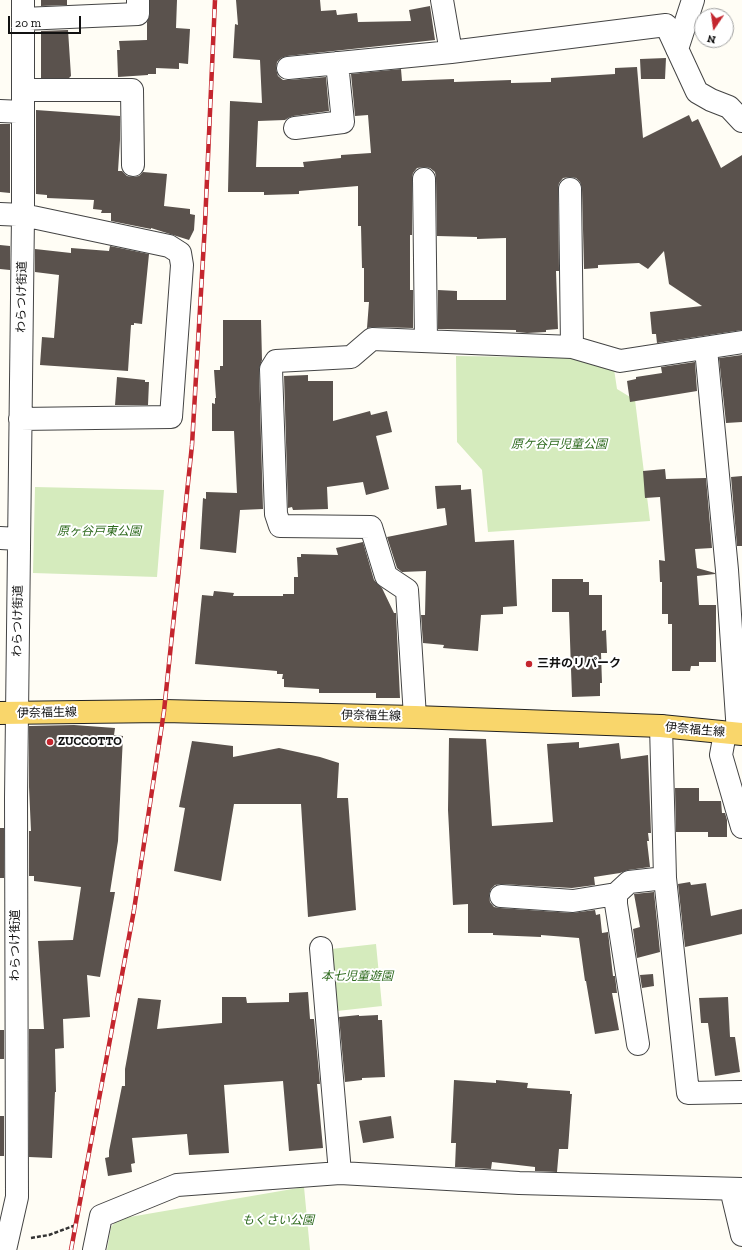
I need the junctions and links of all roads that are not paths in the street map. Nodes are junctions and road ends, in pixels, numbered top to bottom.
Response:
1 (138, 0) edge
2 (442, 0) edge
3 (693, 0) edge
4 (23, 9) edge
5 (677, 49) junction
6 (451, 52) junction
7 (337, 63) junction
8 (288, 68) dead end
9 (23, 90) junction
10 (0, 111) edge
11 (23, 112) junction
12 (742, 121) edge
13 (295, 128) dead end
14 (133, 165) dead end
15 (424, 179) dead end
16 (570, 189) dead end
17 (0, 214) edge
18 (23, 215) junction
19 (426, 341) junction
20 (742, 342) edge
21 (572, 347) junction
22 (706, 349) junction
23 (20, 418) junction
24 (10, 538) edge
25 (734, 569) edge
26 (8, 713) edge
27 (415, 717) junction
28 (661, 726) junction
29 (735, 733) edge
30 (8, 797) edge
31 (742, 827) edge
32 (665, 878) junction
33 (616, 894) junction
34 (501, 896) dead end
35 (321, 948) dead end
36 (638, 1044) dead end
37 (742, 1092) edge
38 (340, 1173) junction
39 (736, 1189) edge
40 (742, 1235) edge
41 (4, 1244) edge
42 (94, 1250) edge

1 - 4 street
2 - 6 street
3 - 5 street
4 - 9 street, わらつけ街道
5 - 6 street
5 - 12 street
6 - 7 street
7 - 8 street
7 - 13 street
9 - 11 street, わらつけ街道
9 - 14 street
10 - 11 street
11 - 18 street, わらつけ街道
15 - 19 street
16 - 21 street
17 - 18 street
18 - 23 street, わらつけ街道
18 - 23 street
19 - 21 street
19 - 27 street
20 - 22 street
21 - 22 street
22 - 25 street
23 - 24 street, わらつけ街道
24 - 26 street, わらつけ街道
25 - 29 street
26 - 27 main road, 伊奈福生線
26 - 30 street, わらつけ街道
27 - 28 main road, 伊奈福生線
28 - 29 main road, 伊奈福生線
28 - 32 street
29 - 31 street
30 - 41 street, わらつけ街道
32 - 33 street
32 - 37 street
33 - 34 street
33 - 36 street
35 - 38 street
38 - 39 street
38 - 42 street
39 - 40 street

